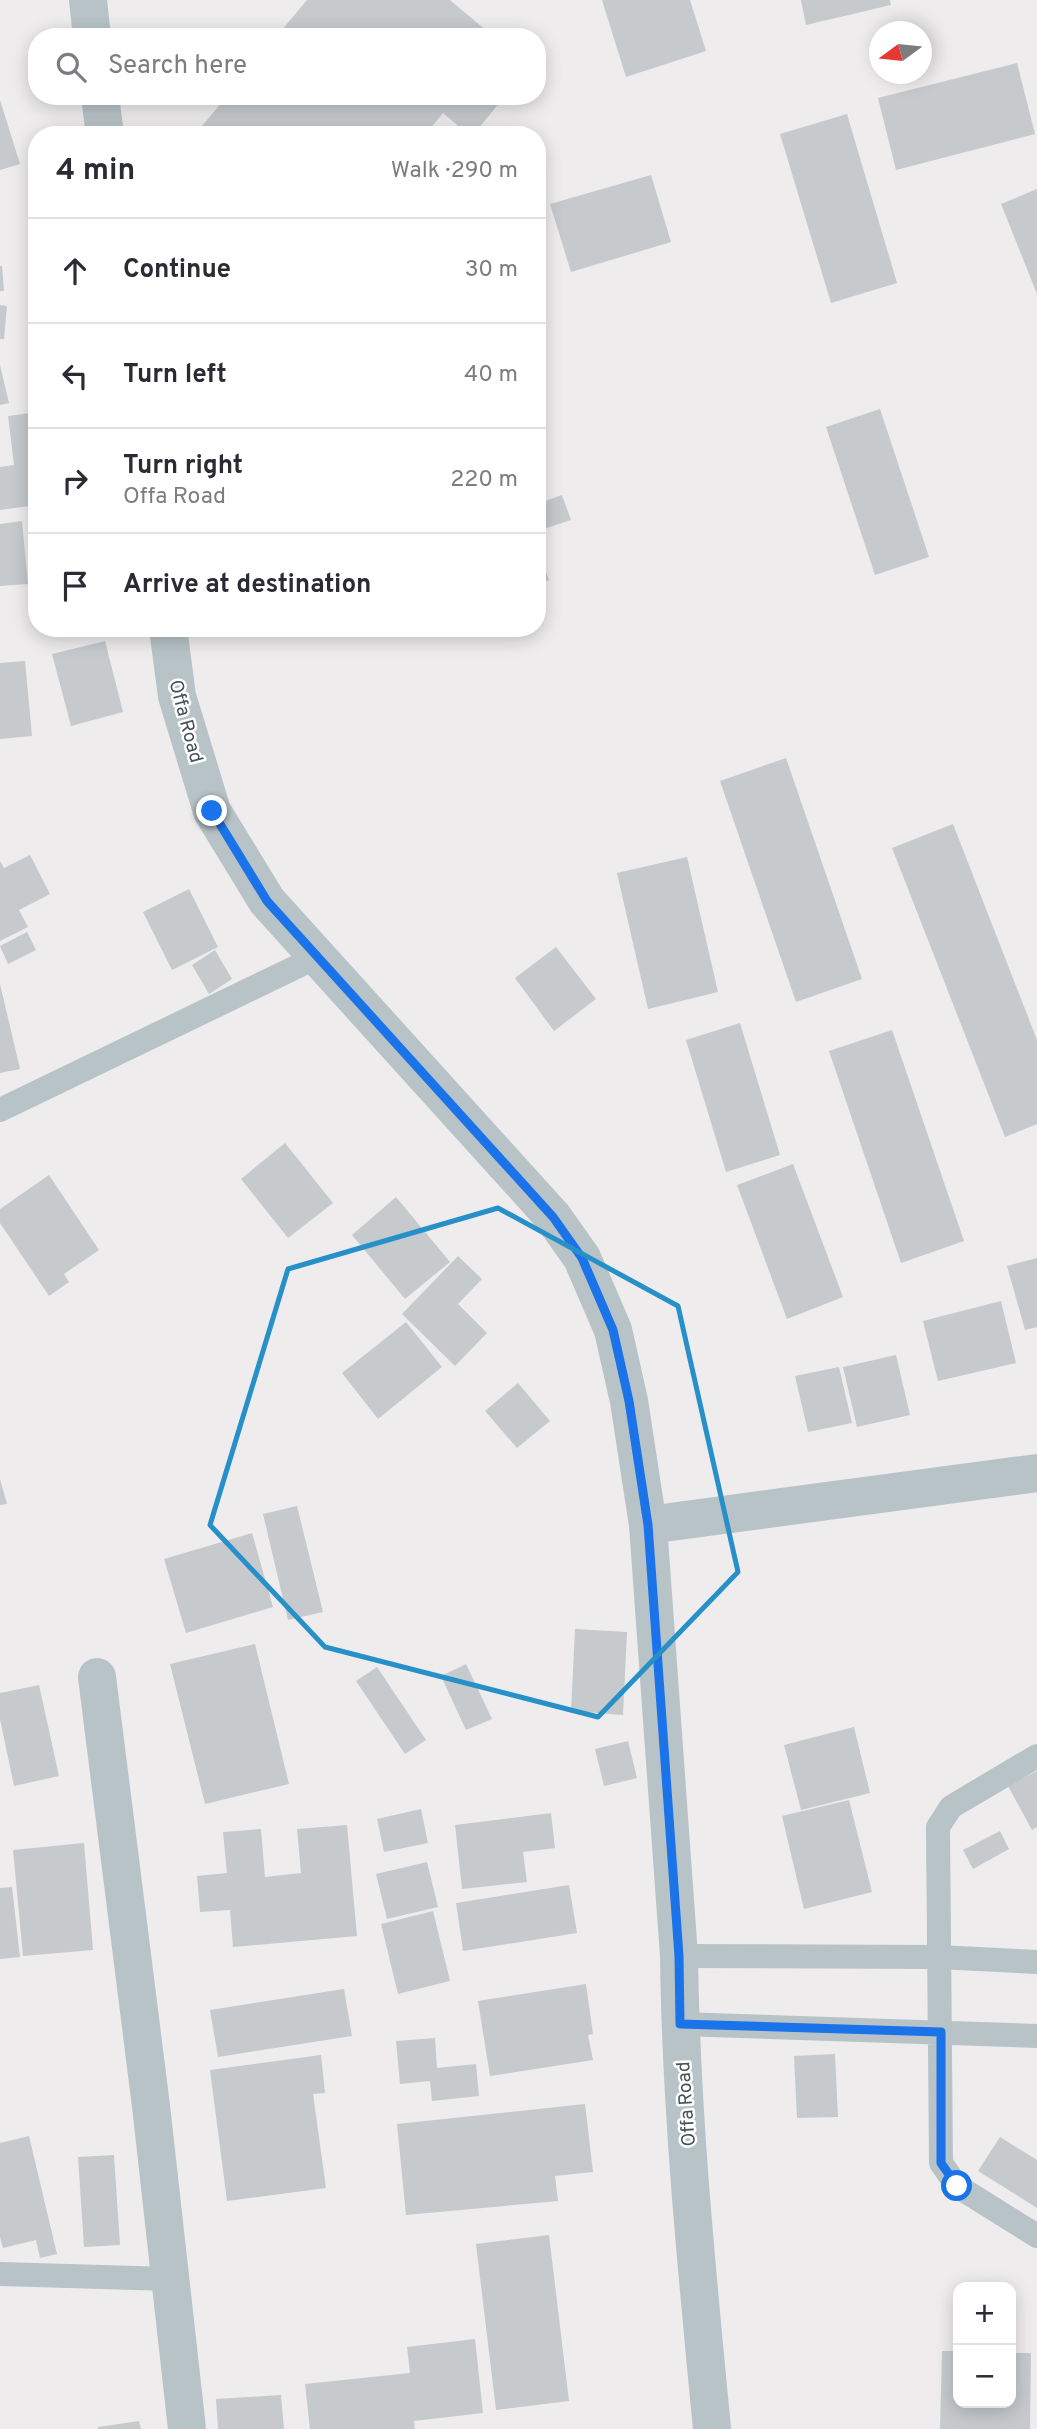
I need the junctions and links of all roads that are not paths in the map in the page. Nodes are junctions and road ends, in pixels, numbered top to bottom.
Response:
1 (88, 0) edge
2 (91, 28) edge
3 (101, 105) edge
4 (103, 126) edge
5 (169, 637) edge
6 (317, 957) junction
7 (0, 1110) edge
8 (1037, 1473) edge
9 (648, 1525) junction
10 (97, 1677) dead end
11 (1037, 1756) edge
12 (679, 1956) junction
13 (938, 1957) junction
14 (1037, 1962) edge
15 (680, 2024) junction
16 (941, 2032) junction
17 (1037, 2036) edge
18 (1037, 2236) edge
19 (0, 2274) edge
20 (170, 2279) junction
21 (187, 2429) edge
22 (712, 2429) edge

1 - 2 street
3 - 4 street
5 - 6 street, Offa Road
6 - 7 lane
6 - 9 street, Offa Road
8 - 9 street
9 - 12 street, Offa Road
10 - 20 street
11 - 13 lane
12 - 13 lane
12 - 15 street, Offa Road
13 - 14 lane
13 - 16 lane
15 - 16 lane
15 - 22 street, Offa Road
16 - 17 lane
16 - 18 lane
19 - 20 lane
20 - 21 street

